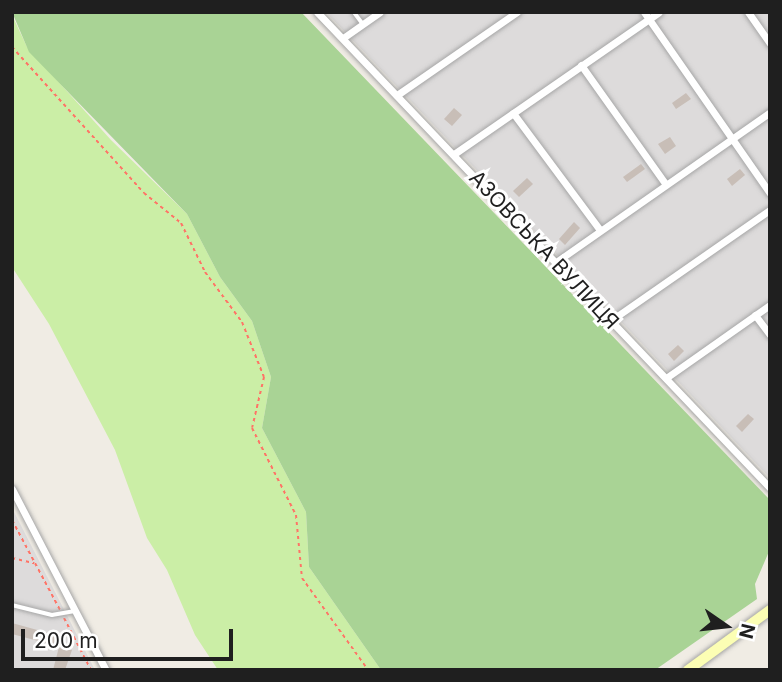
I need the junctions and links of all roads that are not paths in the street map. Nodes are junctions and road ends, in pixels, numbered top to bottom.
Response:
1 (317, 12) edge
2 (354, 12) edge
3 (380, 12) edge
4 (517, 12) edge
5 (659, 12) edge
6 (748, 12) edge
7 (646, 16) edge
8 (363, 24) junction
9 (343, 38) junction
10 (770, 44) edge
11 (581, 65) junction
12 (397, 95) junction
13 (770, 112) edge
14 (513, 113) junction
15 (732, 139) junction
16 (454, 154) junction
17 (665, 183) junction
18 (770, 193) edge
19 (770, 210) edge
20 (600, 230) junction
21 (556, 262) junction
22 (770, 305) edge
23 (755, 315) junction
24 (610, 321) junction
25 (770, 335) edge
26 (666, 378) junction
27 (769, 486) edge
28 (12, 489) edge
29 (12, 605) edge
30 (770, 610) edge
31 (77, 611) junction
32 (106, 670) edge
33 (688, 670) edge

1 - 9 street, АЗОВСЬКА ВУЛИЦЯ
2 - 8 lane
3 - 8 street
4 - 12 street
5 - 7 street
6 - 10 street
7 - 11 street
7 - 15 street
8 - 9 street
9 - 12 street, АЗОВСЬКА ВУЛИЦЯ
11 - 14 street
11 - 17 street
12 - 16 street, АЗОВСЬКА ВУЛИЦЯ
13 - 15 street
14 - 16 street
14 - 20 street
15 - 17 street
15 - 18 street
16 - 21 street, АЗОВСЬКА ВУЛИЦЯ
17 - 20 street
19 - 24 street
20 - 21 street
21 - 24 street, АЗОВСЬКА ВУЛИЦЯ
22 - 23 street
23 - 25 street
23 - 26 street
24 - 26 street, АЗОВСЬКА ВУЛИЦЯ
26 - 27 street, АЗОВСЬКА ВУЛИЦЯ
28 - 31 street
29 - 31 lane
30 - 33 street
31 - 32 street

